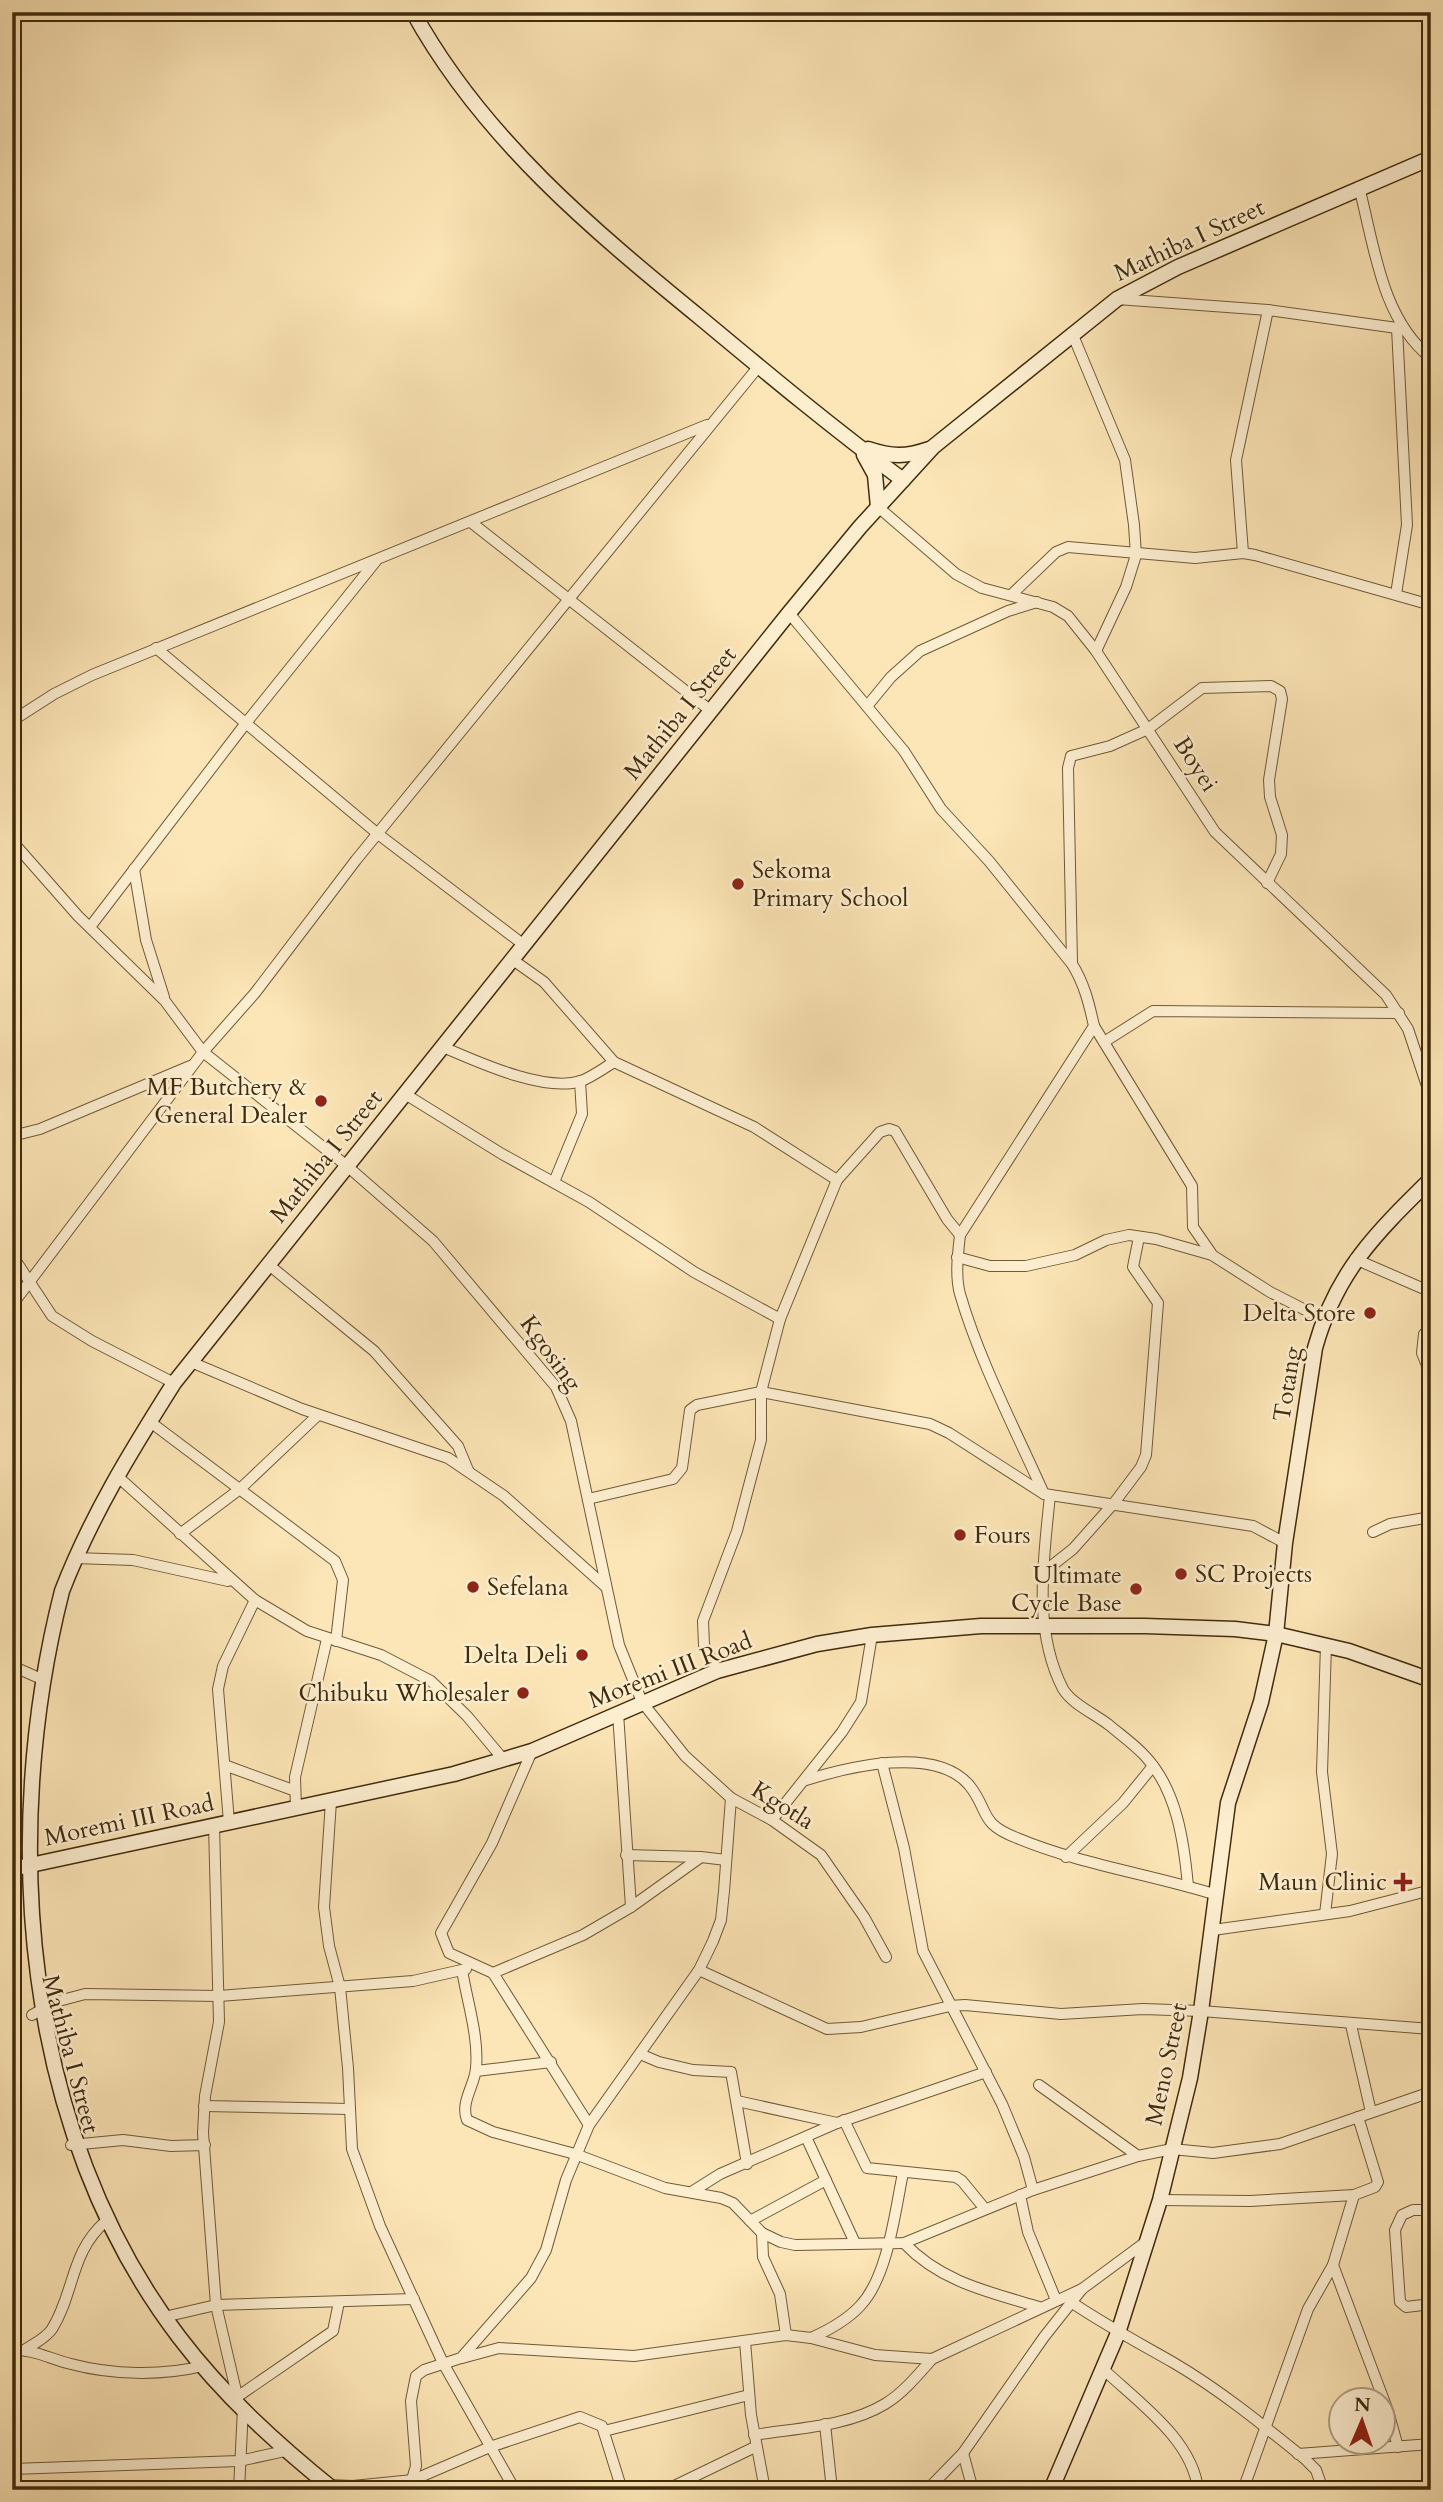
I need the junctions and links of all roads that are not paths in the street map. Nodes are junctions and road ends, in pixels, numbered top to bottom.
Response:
1 (413, 12) edge
2 (1431, 158) edge
3 (1359, 187) junction
4 (1117, 299) junction
5 (1268, 310) junction
6 (1400, 329) junction
7 (1072, 333) junction
8 (1431, 358) edge
9 (759, 366) junction
10 (711, 424) junction
11 (857, 446) junction
12 (933, 447) junction
13 (903, 480) junction
14 (878, 507) junction
15 (472, 523) junction
16 (1243, 553) junction
17 (1136, 555) junction
18 (377, 560) junction
19 (1396, 594) junction
20 (1011, 595) junction
21 (569, 599) junction
22 (1037, 603) junction
23 (1431, 605) edge
24 (789, 613) junction
25 (156, 648) junction
26 (1096, 651) junction
27 (868, 705) junction
28 (711, 711) junction
29 (12, 721) edge
30 (246, 723) junction
31 (1148, 729) junction
32 (378, 834) junction
33 (12, 841) edge
34 (134, 869) junction
35 (1267, 883) junction
36 (90, 928) junction
37 (524, 945) junction
38 (513, 960) junction
39 (1072, 964) junction
40 (165, 1001) junction
41 (1399, 1013) junction
42 (1094, 1026) junction
43 (1104, 1042) junction
44 (443, 1047) junction
45 (203, 1052) junction
46 (614, 1062) junction
47 (191, 1066) junction
48 (580, 1082) junction
49 (405, 1094) junction
50 (1431, 1098) edge
51 (12, 1136) edge
52 (347, 1166) junction
53 (1431, 1179) edge
54 (837, 1180) junction
55 (554, 1182) junction
56 (960, 1235) junction
57 (1139, 1237) junction
58 (12, 1255) edge
59 (1212, 1255) junction
60 (957, 1257) junction
61 (1355, 1259) junction
62 (269, 1265) junction
63 (31, 1281) junction
64 (1431, 1292) edge
65 (12, 1306) edge
66 (780, 1319) junction
67 (1323, 1319) junction
68 (1431, 1328) edge
69 (191, 1362) junction
70 (1431, 1376) edge
71 (174, 1383) junction
72 (761, 1392) junction
73 (318, 1415) junction
74 (149, 1421) junction
75 (468, 1470) junction
76 (116, 1475) junction
77 (240, 1489) junction
78 (1047, 1494) junction
79 (588, 1499) junction
80 (1114, 1503) junction
81 (1431, 1517) edge
82 (1373, 1532) dead end
83 (180, 1534) junction
84 (1285, 1543) junction
85 (75, 1559) junction
86 (1045, 1571) junction
87 (232, 1581) junction
88 (606, 1587) junction
89 (255, 1600) junction
90 (1042, 1626) junction
91 (1276, 1634) junction
92 (872, 1635) junction
93 (331, 1640) junction
94 (1326, 1645) junction
95 (12, 1666) edge
96 (716, 1671) junction
97 (37, 1678) junction
98 (1431, 1680) edge
99 (642, 1702) junction
100 (618, 1713) junction
101 (532, 1751) junction
102 (502, 1759) junction
103 (882, 1763) junction
104 (227, 1766) junction
105 (1153, 1766) junction
106 (806, 1780) junction
107 (293, 1790) junction
108 (732, 1798) junction
109 (331, 1801) junction
110 (296, 1808) junction
111 (772, 1819) junction
112 (229, 1822) junction
113 (214, 1825) junction
114 (626, 1854) junction
115 (701, 1857) junction
116 (1066, 1857) junction
117 (726, 1860) junction
118 (15, 1868) edge
119 (1188, 1886) junction
120 (1431, 1890) edge
121 (1217, 1895) junction
122 (631, 1908) junction
123 (1325, 1914) junction
124 (1213, 1930) junction
125 (886, 1957) dead end
126 (474, 1967) junction
127 (462, 1970) junction
128 (699, 1970) junction
129 (493, 1973) junction
130 (340, 1987) junction
131 (219, 1996) junction
132 (950, 2006) junction
133 (1202, 2011) junction
134 (32, 2015) junction
135 (1351, 2025) junction
136 (1431, 2029) edge
137 (640, 2054) junction
138 (551, 2062) junction
139 (476, 2071) junction
140 (986, 2072) junction
141 (1039, 2085) dead end
142 (1431, 2092) edge
143 (737, 2101) junction
144 (204, 2106) junction
145 (350, 2109) junction
146 (1371, 2112) junction
147 (1358, 2117) junction
148 (840, 2121) junction
149 (589, 2125) junction
150 (806, 2137) junction
151 (71, 2145) junction
152 (205, 2145) junction
153 (1172, 2149) junction
154 (575, 2154) junction
155 (1138, 2156) junction
156 (747, 2164) junction
157 (903, 2173) junction
158 (826, 2180) junction
159 (693, 2190) junction
160 (1033, 2190) junction
161 (1354, 2195) junction
162 (1020, 2196) junction
163 (1160, 2200) junction
164 (985, 2209) junction
165 (1431, 2210) edge
166 (106, 2221) junction
167 (750, 2221) junction
168 (762, 2233) junction
169 (1148, 2241) junction
170 (855, 2243) junction
171 (889, 2243) junction
172 (904, 2243) junction
173 (1334, 2265) junction
174 (1082, 2289) junction
175 (415, 2299) junction
176 (1056, 2300) junction
177 (339, 2302) junction
178 (1071, 2302) junction
179 (1431, 2304) edge
180 (216, 2305) junction
181 (1040, 2307) junction
182 (164, 2317) junction
183 (1118, 2333) junction
184 (786, 2335) junction
185 (811, 2338) junction
186 (745, 2341) junction
187 (26, 2349) junction
188 (12, 2350) edge
189 (461, 2358) junction
190 (932, 2359) junction
191 (443, 2363) junction
192 (203, 2366) junction
193 (1104, 2369) junction
194 (1379, 2386) edge
195 (749, 2395) junction
196 (240, 2403) junction
197 (825, 2424) junction
198 (1265, 2427) junction
199 (604, 2431) junction
200 (754, 2435) junction
201 (1431, 2444) edge
202 (490, 2447) junction
203 (755, 2447) junction
204 (1398, 2447) edge
205 (285, 2451) junction
206 (1328, 2452) edge
207 (963, 2453) junction
208 (1298, 2454) junction
209 (239, 2461) junction
210 (12, 2469) edge
211 (411, 2485) edge
212 (330, 2487) edge
213 (239, 2490) edge
214 (515, 2490) edge
215 (622, 2490) edge
216 (666, 2490) edge
217 (765, 2490) edge
218 (832, 2490) edge
219 (927, 2490) edge
220 (973, 2490) edge
221 (1051, 2490) edge
222 (1198, 2490) edge
223 (1243, 2490) edge
224 (1323, 2490) edge

1 - 9 street
2 - 3 street, Mathiba I Street
3 - 4 street, Mathiba I Street
3 - 6 street
4 - 5 street
4 - 7 street, Mathiba I Street
5 - 6 street
5 - 16 street
6 - 8 street
6 - 19 street
7 - 12 street, Mathiba I Street
7 - 17 street
9 - 10 street
9 - 11 street
10 - 15 street
10 - 21 street
11 - 12 street
11 - 13 street
11 - 14 street
12 - 13 street, Mathiba I Street
13 - 14 street, Mathiba I Street
14 - 20 street, Boyei
14 - 24 street, Mathiba I Street
15 - 18 street
15 - 21 street
16 - 17 street
16 - 19 street
17 - 20 street
17 - 26 street
18 - 25 street
18 - 30 street
19 - 23 street
20 - 22 street, Boyei
21 - 28 street
21 - 32 street
22 - 26 street, Boyei
22 - 27 street
24 - 27 street
24 - 28 street, Mathiba I Street
25 - 29 street
25 - 30 street
26 - 31 street, Boyei
27 - 39 street
28 - 37 street, Mathiba I Street
30 - 32 street
30 - 34 street
31 - 35 street, Boyei
31 - 35 street
31 - 39 street
32 - 37 street
32 - 45 street
33 - 36 street
34 - 36 street
34 - 40 street
35 - 41 street, Boyei
36 - 40 street
37 - 38 street, Mathiba I Street
38 - 44 street, Mathiba I Street
38 - 46 street
39 - 42 street
40 - 45 street, Kgosing
41 - 43 street
41 - 50 street, Boyei
42 - 43 street
42 - 56 street
43 - 59 street
44 - 48 street
44 - 49 street, Mathiba I Street
45 - 47 street
45 - 52 street, Kgosing
46 - 48 street
46 - 54 street
47 - 51 street
47 - 63 street
48 - 55 street
49 - 52 street, Mathiba I Street
49 - 55 street
52 - 62 street, Mathiba I Street
52 - 79 street, Kgosing
53 - 61 street, Totang
54 - 56 street
54 - 66 street
55 - 66 street
56 - 60 street
57 - 59 street
57 - 60 street
57 - 80 street
58 - 63 street
59 - 67 street
60 - 78 street
61 - 64 street
61 - 67 street, Totang
62 - 69 street, Mathiba I Street
62 - 75 street
63 - 65 street
63 - 71 street
66 - 72 street
67 - 84 street, Totang
68 - 70 street
69 - 71 street, Mathiba I Street
69 - 73 street
71 - 74 street, Mathiba I Street
72 - 78 street
72 - 79 street
72 - 96 street
73 - 75 street
73 - 77 street
74 - 76 street, Mathiba I Street
74 - 77 street
75 - 88 street
76 - 83 street
76 - 85 street, Mathiba I Street
77 - 83 street
77 - 93 street
78 - 80 street
78 - 86 street
79 - 88 street, Kgosing
80 - 84 street
80 - 86 street
81 - 82 street
83 - 87 street
84 - 91 street, Totang
85 - 87 street
85 - 97 street, Mathiba I Street
86 - 90 street
87 - 89 street
88 - 99 street, Kgosing
89 - 93 street
89 - 104 street
90 - 91 street, Moremi III Road
90 - 92 street, Moremi III Road
90 - 105 street
91 - 94 street, Moremi III Road
91 - 121 street, Meno Street
92 - 96 street, Moremi III Road
92 - 106 street
93 - 102 street
93 - 107 street
94 - 98 street, Moremi III Road
94 - 123 street
95 - 97 street
96 - 99 street, Moremi III Road
97 - 118 street, Mathiba I Street
99 - 100 street, Moremi III Road
99 - 108 street, Kgotla
100 - 101 street, Moremi III Road
100 - 114 street
101 - 102 street, Moremi III Road
101 - 126 street
102 - 109 street, Moremi III Road
103 - 106 street
103 - 116 street
103 - 132 street
104 - 107 street
104 - 112 street
105 - 116 street
105 - 119 street
106 - 111 street
107 - 110 street
108 - 111 street, Kgotla
108 - 117 street
109 - 110 street, Moremi III Road
109 - 130 street
110 - 112 street, Moremi III Road
111 - 125 street, Kgotla
112 - 113 street, Moremi III Road
113 - 118 street, Moremi III Road
113 - 131 street
114 - 115 street
114 - 122 street
115 - 117 street
115 - 122 street
116 - 119 street
117 - 128 street
118 - 134 street, Mathiba I Street
119 - 121 street
120 - 123 street
121 - 124 street, Meno Street
122 - 129 street
123 - 124 street
124 - 133 street, Meno Street
126 - 127 street
126 - 129 street
127 - 130 street
127 - 139 street
128 - 132 street
128 - 137 street
129 - 138 street
130 - 131 street
130 - 145 street
131 - 134 street
131 - 144 street
132 - 133 street
132 - 140 street
133 - 135 street
133 - 153 street, Meno Street
134 - 151 street, Mathiba I Street
135 - 136 street
135 - 146 street
137 - 143 street
137 - 149 street
138 - 139 street
138 - 149 street
139 - 154 street
140 - 148 street
140 - 160 street
141 - 155 street
142 - 146 street
143 - 148 street
143 - 156 street
144 - 145 street
144 - 152 street
145 - 175 street
146 - 147 street
147 - 153 street
147 - 161 street
148 - 150 street
148 - 157 street
149 - 154 street
150 - 156 street
150 - 158 street
151 - 152 street
151 - 166 street, Mathiba I Street
152 - 180 street
153 - 155 street
153 - 163 street, Meno Street
154 - 159 street
154 - 189 street
155 - 160 street
156 - 159 street
157 - 164 street
157 - 171 street
158 - 167 street
158 - 170 street
159 - 167 street
160 - 162 street
161 - 163 street
161 - 173 street
162 - 164 street
162 - 176 street
163 - 169 street, Meno Street
164 - 172 street
165 - 179 street
166 - 182 street, Mathiba I Street
166 - 187 street
167 - 168 street
168 - 170 street
168 - 184 street
169 - 174 street
169 - 183 street, Meno Street
170 - 171 street
171 - 172 street
171 - 185 street
172 - 181 street
173 - 194 street
173 - 198 street
174 - 176 street
174 - 178 street
175 - 177 street
175 - 191 street
176 - 181 street
177 - 180 street
177 - 196 street
178 - 183 street
178 - 207 street
180 - 182 street
180 - 196 street
181 - 190 street
182 - 192 street, Mathiba I Street
183 - 193 street, Meno Street
183 - 198 street
184 - 185 street
184 - 186 street
185 - 190 street
186 - 189 street
186 - 195 street
187 - 188 street
187 - 192 street
189 - 191 street
190 - 197 street
191 - 202 street
191 - 211 street
192 - 196 street, Mathiba I Street
193 - 221 street, Meno Street
193 - 222 street
195 - 199 street
195 - 200 street
196 - 205 street, Mathiba I Street
196 - 209 street
197 - 200 street
197 - 218 street
198 - 208 street
198 - 223 street
199 - 202 street
199 - 215 street
200 - 203 street
201 - 204 street
202 - 211 street
202 - 214 street
203 - 216 street
203 - 217 street
205 - 209 street
205 - 212 street, Mathiba I Street
206 - 208 street
207 - 219 street
207 - 220 street
208 - 224 street
209 - 210 street
209 - 213 street
211 - 212 street

